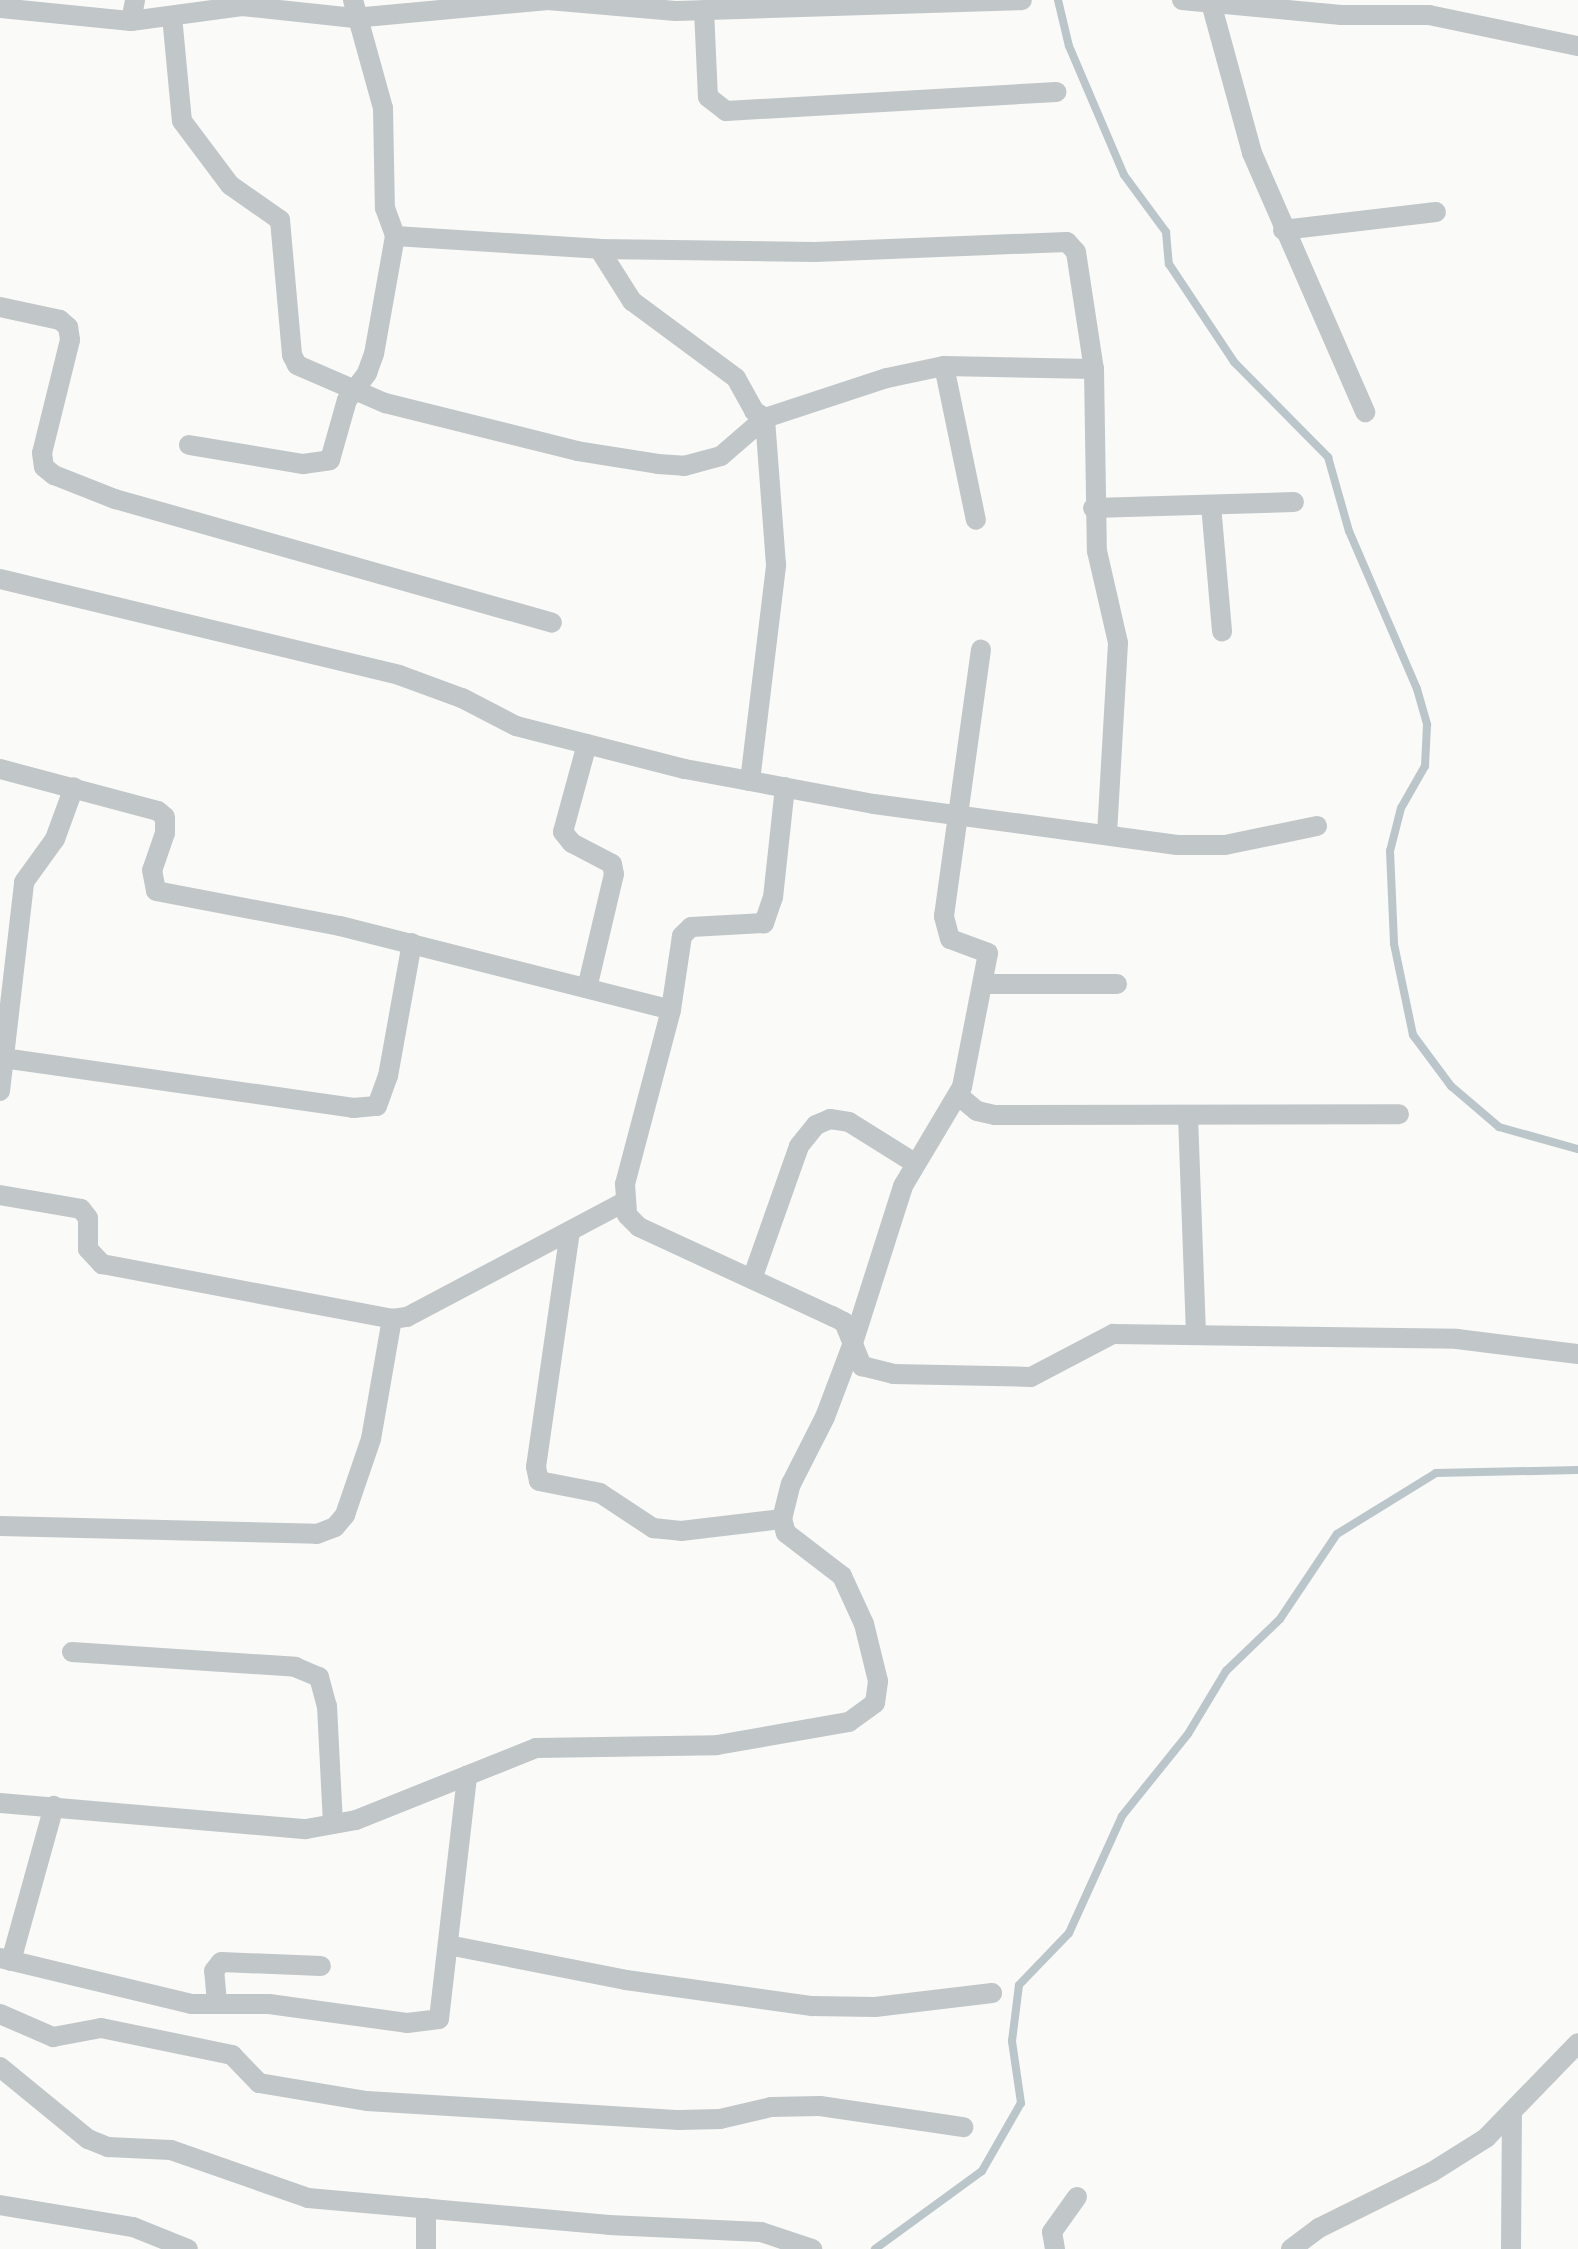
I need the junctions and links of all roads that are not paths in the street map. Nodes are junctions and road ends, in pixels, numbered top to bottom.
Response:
1 (135, 0) edge
2 (1022, 0) edge
3 (1182, 0) edge
4 (1211, 3) junction
5 (758, 4) edge
6 (0, 8) edge
7 (353, 9) edge
8 (704, 10) junction
9 (172, 16) junction
10 (131, 21) junction
11 (1578, 46) edge
12 (1056, 92) dead end
13 (1436, 212) dead end
14 (1283, 230) junction
15 (395, 236) junction
16 (599, 249) junction
17 (0, 307) edge
18 (944, 366) junction
19 (1094, 369) junction
20 (355, 387) junction
21 (1365, 412) dead end
22 (765, 418) junction
23 (189, 445) dead end
24 (1294, 502) dead end
25 (1211, 505) junction
26 (1093, 508) junction
27 (976, 520) dead end
28 (0, 579) edge
29 (552, 623) dead end
30 (1222, 632) dead end
31 (981, 650) dead end
32 (587, 744) junction
33 (0, 769) edge
34 (750, 781) junction
35 (74, 787) junction
36 (785, 787) junction
37 (954, 814) junction
38 (1317, 826) dead end
39 (1107, 832) junction
40 (412, 943) junction
41 (984, 984) junction
42 (1117, 984) dead end
43 (587, 988) junction
44 (671, 1010) junction
45 (3, 1058) junction
46 (0, 1091) edge
47 (959, 1096) junction
48 (1399, 1114) dead end
49 (1188, 1116) junction
50 (913, 1162) junction
51 (0, 1195) edge
52 (624, 1202) junction
53 (570, 1231) junction
54 (752, 1279) junction
55 (392, 1319) junction
56 (1196, 1334) junction
57 (853, 1343) junction
58 (1578, 1354) edge
59 (782, 1519) junction
60 (0, 1526) edge
61 (72, 1652) dead end
62 (467, 1776) junction
63 (0, 1803) edge
64 (54, 1806) junction
65 (333, 1824) junction
66 (448, 1945) junction
67 (5, 1959) edge
68 (321, 1966) dead end
69 (992, 1993) dead end
70 (217, 2003) junction
71 (0, 2014) edge
72 (1578, 2043) edge
73 (0, 2067) edge
74 (1512, 2115) junction
75 (963, 2127) dead end
76 (1077, 2197) dead end
77 (0, 2205) edge
78 (426, 2208) junction
79 (188, 2249) edge
80 (426, 2249) edge
81 (812, 2249) edge
82 (1055, 2249) edge
83 (1291, 2249) edge
84 (1511, 2249) edge

1 - 10 street
2 - 5 street
3 - 4 street
4 - 11 street
4 - 14 street
5 - 8 street
6 - 10 street
7 - 8 street
7 - 9 street
7 - 15 street
8 - 12 street
9 - 10 street
9 - 20 street
13 - 14 street
14 - 21 street
15 - 16 street
15 - 20 street
16 - 19 street
16 - 22 street
17 - 29 street
18 - 19 street
18 - 22 street
18 - 27 street
19 - 26 street
20 - 22 street
20 - 23 street
22 - 34 street
24 - 25 street
25 - 26 street
25 - 30 street
26 - 39 street
28 - 32 street
31 - 37 street
32 - 34 street
32 - 43 street
33 - 35 street
34 - 36 street
35 - 40 street
35 - 45 street
36 - 37 street
36 - 44 street
37 - 39 street
37 - 41 street
38 - 39 street
40 - 43 street
40 - 45 street
41 - 42 street
41 - 47 street
43 - 44 street
44 - 52 street
45 - 46 street
47 - 49 street
47 - 50 street
48 - 49 street
49 - 56 street
50 - 54 street
50 - 57 street
51 - 55 street
52 - 53 street
52 - 54 street
53 - 55 street
53 - 59 street
54 - 57 street
55 - 60 street
56 - 57 street
56 - 58 street
57 - 59 street
59 - 62 street
61 - 65 street
62 - 65 street
62 - 66 street
63 - 64 street
64 - 65 street
64 - 67 street
66 - 69 street
66 - 70 street
67 - 70 street
68 - 70 street
71 - 75 street
72 - 74 street
73 - 78 street
74 - 83 street
74 - 84 street
76 - 82 street
77 - 79 street
78 - 80 street
78 - 81 street

